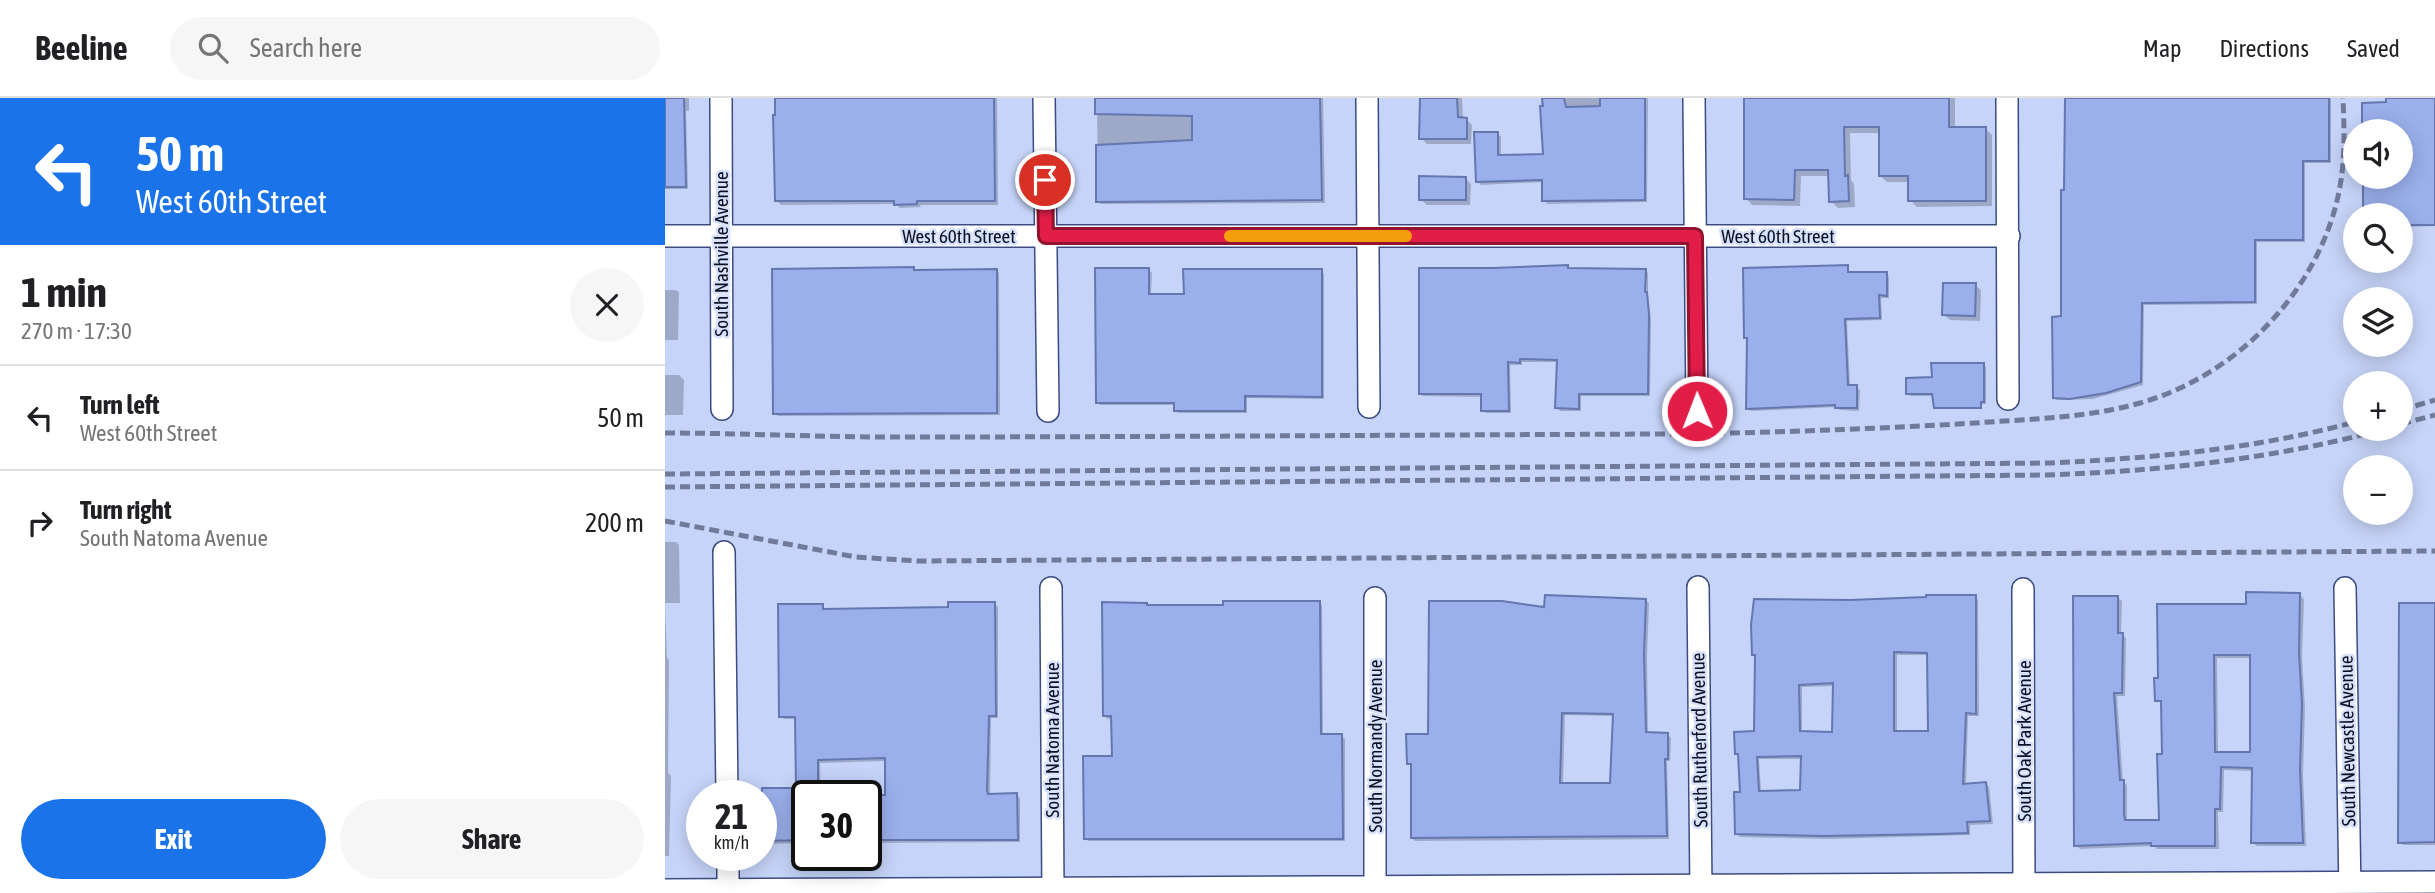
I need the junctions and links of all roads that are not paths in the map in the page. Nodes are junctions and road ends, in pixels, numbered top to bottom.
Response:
1 (721, 98) edge
2 (1044, 98) edge
3 (1367, 98) edge
4 (1693, 98) edge
5 (2007, 98) edge
6 (665, 236) edge
7 (721, 236) junction
8 (1046, 236) junction
9 (1368, 236) junction
10 (1695, 236) junction
11 (2008, 236) junction
12 (2008, 399) dead end
13 (1369, 407) dead end
14 (722, 409) dead end
15 (1048, 411) dead end
16 (1697, 411) dead end
17 (724, 552) dead end
18 (1051, 587) dead end
19 (1698, 587) dead end
20 (2345, 588) dead end
21 (2023, 589) dead end
22 (1375, 598) dead end
23 (727, 780) edge
24 (728, 871) edge
25 (2435, 881) edge
26 (2024, 888) edge
27 (2350, 888) edge
28 (1701, 889) edge
29 (665, 890) edge
30 (1375, 890) edge
31 (728, 891) edge
32 (1053, 891) edge

1 - 7 street, South Nashville Avenue
2 - 8 street
3 - 9 street
4 - 10 street
5 - 11 street
6 - 7 street, West 60th Street
7 - 8 street, West 60th Street
7 - 14 street, South Nashville Avenue
8 - 9 street, West 60th Street
8 - 15 street
9 - 10 street, West 60th Street
9 - 13 street
10 - 11 street, West 60th Street
10 - 16 street
11 - 12 street
17 - 23 street
18 - 32 street, South Natoma Avenue
19 - 28 street, South Rutherford Avenue
20 - 27 street, South Newcastle Avenue
21 - 26 street, South Oak Park Avenue
22 - 30 street, South Normandy Avenue
24 - 31 street
25 - 27 street
26 - 27 street
26 - 28 street
28 - 30 street
29 - 31 street
30 - 32 street
31 - 32 street

